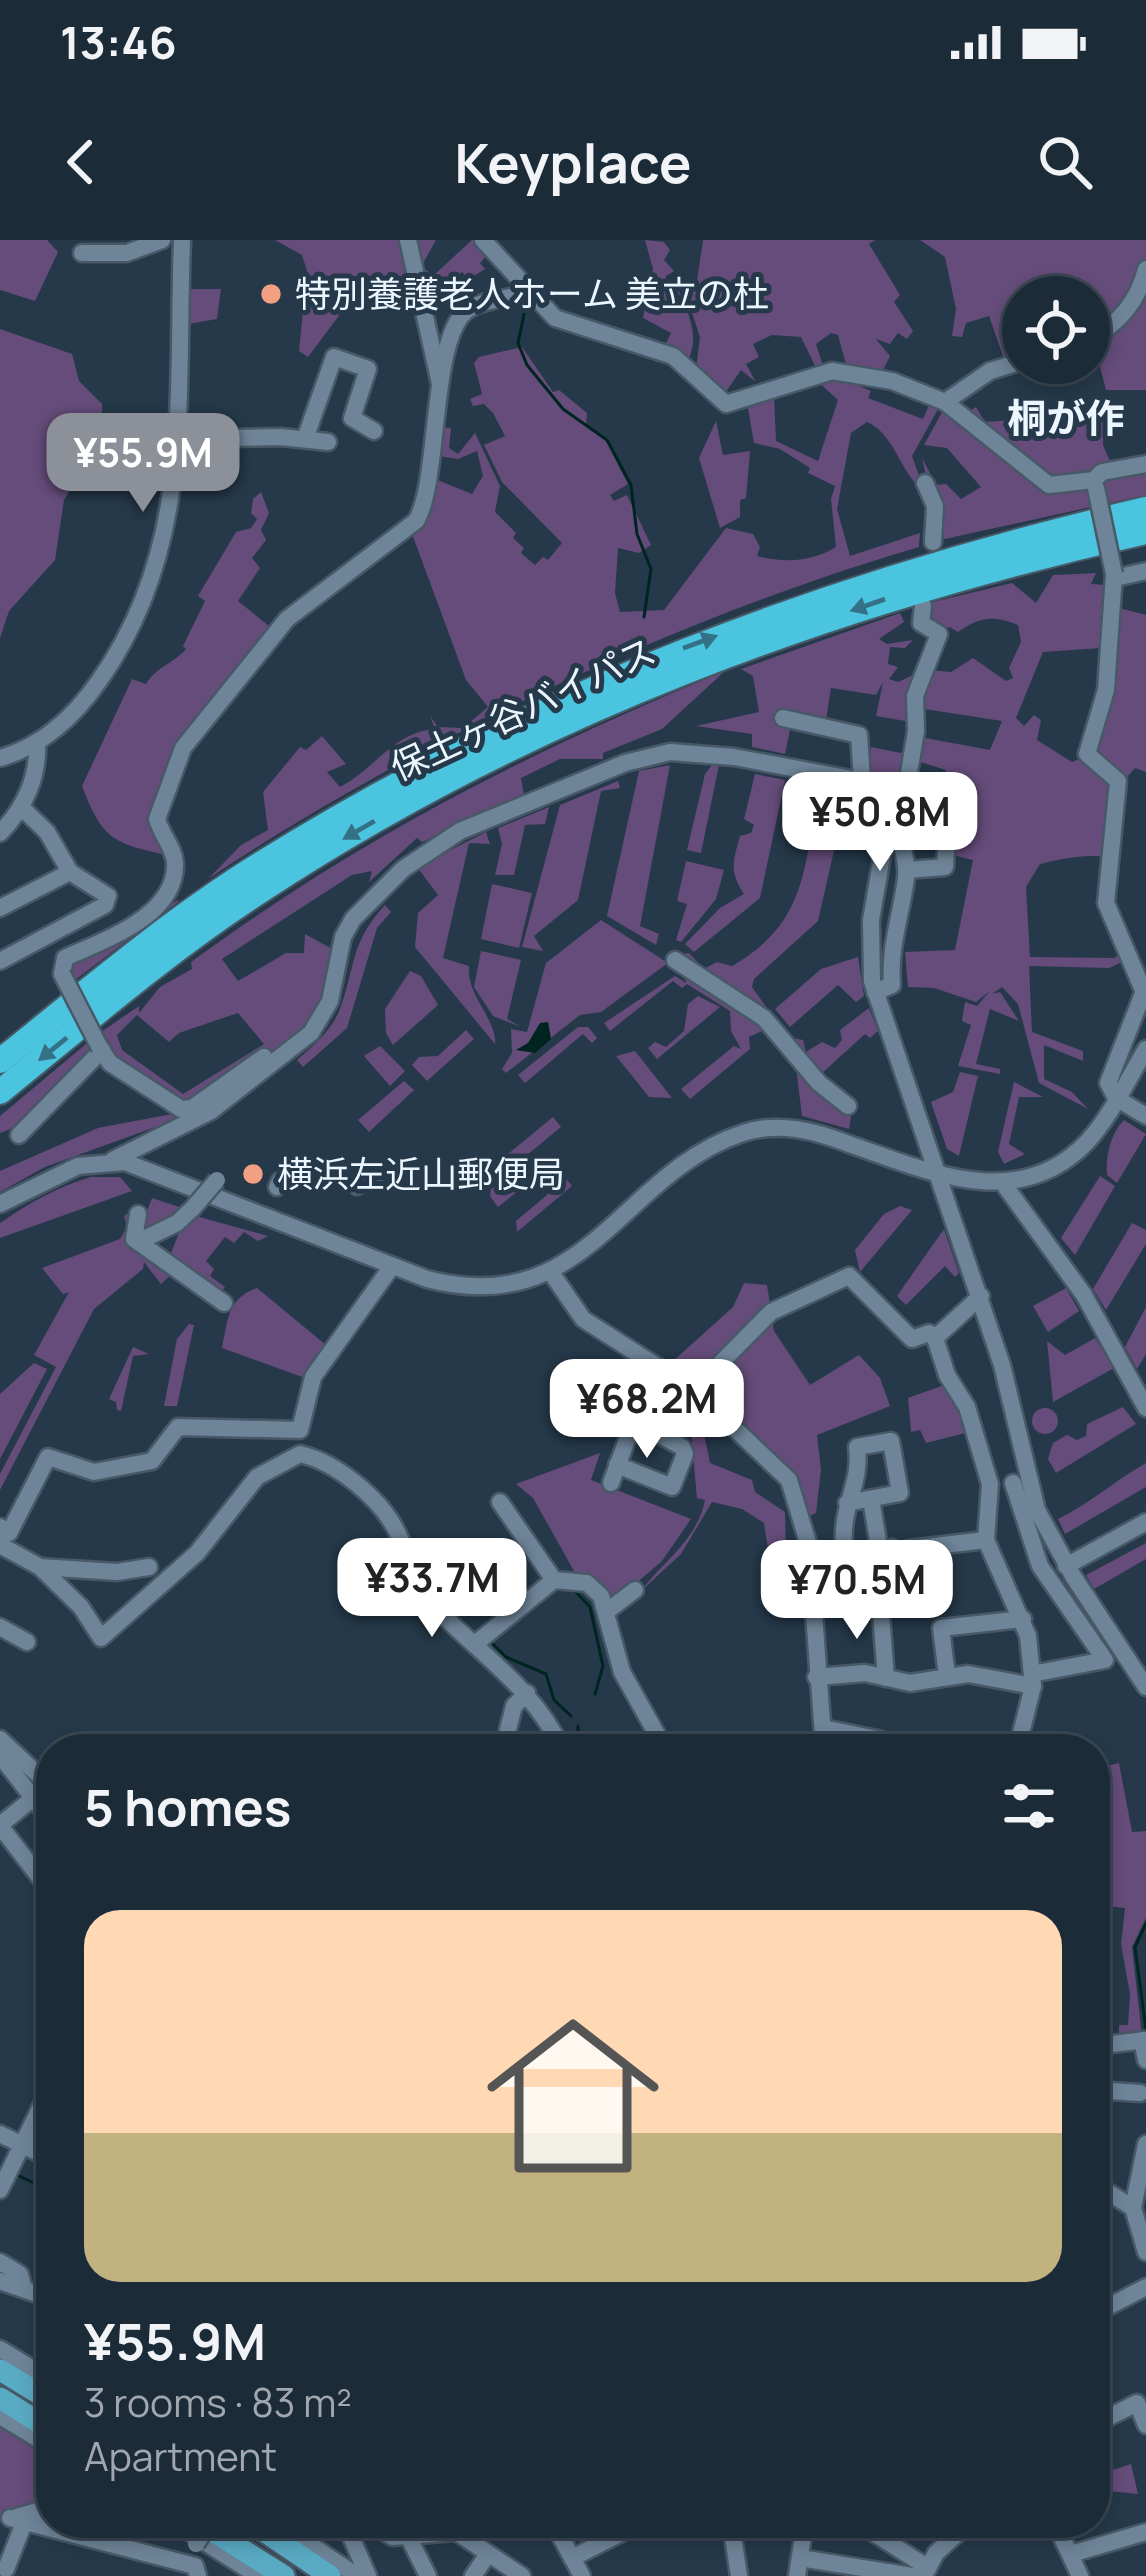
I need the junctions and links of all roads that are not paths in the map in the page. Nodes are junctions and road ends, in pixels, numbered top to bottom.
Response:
1 (162, 240) edge
2 (182, 240) edge
3 (408, 240) edge
4 (483, 240) edge
5 (113, 247) edge
6 (82, 253) dead end
7 (1146, 268) edge
8 (527, 294) junction
9 (1110, 325) edge
10 (1002, 367) edge
11 (440, 385) junction
12 (945, 402) junction
13 (374, 431) dead end
14 (175, 439) junction
15 (305, 439) junction
16 (328, 442) dead end
17 (1146, 464) edge
18 (925, 483) dead end
19 (1095, 484) junction
20 (1146, 509) edge
21 (1146, 532) edge
22 (933, 542) dead end
23 (1146, 571) edge
24 (1114, 576) junction
25 (923, 606) dead end
26 (783, 718) dead end
27 (37, 742) junction
28 (0, 758) edge
29 (862, 779) junction
30 (902, 786) junction
31 (21, 807) junction
32 (0, 833) edge
33 (907, 870) junction
34 (70, 872) junction
35 (0, 908) edge
36 (675, 960) dead end
37 (0, 961) edge
38 (1144, 988) edge
39 (875, 992) junction
40 (101, 1049) junction
41 (1146, 1049) edge
42 (0, 1061) edge
43 (272, 1065) junction
44 (0, 1092) edge
45 (1116, 1098) junction
46 (848, 1106) dead end
47 (1146, 1116) edge
48 (19, 1135) dead end
49 (113, 1160) junction
50 (934, 1173) junction
51 (222, 1176) dead end
52 (1003, 1183) junction
53 (0, 1204) edge
54 (138, 1214) dead end
55 (177, 1223) junction
56 (138, 1242) junction
57 (169, 1264) junction
58 (392, 1265) junction
59 (550, 1271) junction
60 (981, 1297) junction
61 (224, 1303) dead end
62 (934, 1338) junction
63 (648, 1360) junction
64 (694, 1390) junction
65 (1146, 1408) edge
66 (621, 1414) junction
67 (300, 1430) junction
68 (300, 1454) junction
69 (1021, 1483) junction
70 (990, 1484) junction
71 (871, 1499) junction
72 (500, 1502) dead end
73 (847, 1503) junction
74 (1146, 1522) edge
75 (0, 1527) edge
76 (986, 1540) junction
77 (0, 1545) edge
78 (810, 1562) junction
79 (1066, 1565) junction
80 (40, 1567) junction
81 (163, 1571) junction
82 (554, 1580) junction
83 (635, 1590) dead end
84 (880, 1601) dead end
85 (606, 1612) junction
86 (1023, 1619) junction
87 (0, 1627) edge
88 (27, 1642) dead end
89 (475, 1644) junction
90 (947, 1676) junction
91 (816, 1677) junction
92 (886, 1678) junction
93 (1032, 1680) junction
94 (1146, 1687) edge
95 (527, 1693) junction
96 (823, 1727) junction
97 (507, 1734) edge
98 (555, 1734) edge
99 (657, 1734) edge
100 (823, 1734) edge
101 (855, 1734) edge
102 (1020, 1734) edge
103 (0, 1742) edge
104 (36, 1774) edge
105 (32, 1800) junction
106 (36, 1804) edge
107 (0, 1825) edge
108 (36, 1872) edge
109 (1144, 2040) edge
110 (1110, 2044) edge
111 (1146, 2060) edge
112 (1110, 2091) edge
113 (1140, 2093) dead end
114 (36, 2117) edge
115 (0, 2134) edge
116 (1146, 2144) edge
117 (22, 2145) junction
118 (36, 2152) edge
119 (0, 2190) edge
120 (1110, 2194) edge
121 (1132, 2208) junction
122 (1146, 2252) edge
123 (0, 2262) edge
124 (0, 2282) edge
125 (23, 2286) junction
126 (36, 2292) edge
127 (1144, 2294) edge
128 (1110, 2308) edge
129 (0, 2349) edge
130 (0, 2370) edge
131 (36, 2371) edge
132 (1145, 2384) edge
133 (36, 2392) edge
134 (0, 2398) edge
135 (1137, 2403) junction
136 (0, 2416) edge
137 (1110, 2416) edge
138 (36, 2421) edge
139 (1146, 2425) edge
140 (36, 2437) edge
141 (15, 2518) edge
142 (1146, 2532) edge
143 (90, 2538) edge
144 (198, 2538) edge
145 (204, 2538) edge
146 (208, 2538) edge
147 (273, 2538) edge
148 (300, 2538) edge
149 (352, 2538) edge
150 (401, 2538) edge
151 (413, 2538) edge
152 (472, 2538) edge
153 (561, 2538) edge
154 (611, 2538) edge
155 (733, 2538) edge
156 (877, 2538) edge
157 (955, 2538) edge
158 (1062, 2538) edge
159 (409, 2539) junction
160 (488, 2554) junction
161 (1071, 2554) junction
162 (572, 2558) junction
163 (799, 2567) edge
164 (7, 2570) edge
165 (921, 2573) edge
166 (198, 2576) edge
167 (238, 2576) edge
168 (258, 2576) edge
169 (284, 2576) edge
170 (330, 2576) edge
171 (357, 2576) edge
172 (368, 2576) edge
173 (428, 2576) edge
174 (472, 2576) edge
175 (522, 2576) edge
176 (582, 2576) edge
177 (739, 2576) edge
178 (1080, 2576) edge

1 - 5 street
2 - 14 street
3 - 11 street
4 - 8 street
5 - 6 street
7 - 9 street
8 - 11 street
8 - 12 street
10 - 12 street
11 - 40 street, bridge
12 - 19 street
13 - 15 street
14 - 15 street
14 - 27 street
15 - 16 street
17 - 19 street
18 - 22 street
19 - 24 street, bridge
42 -> 20 highway, 保土ヶ谷バイパス
21 -> 44 highway, 保土ヶ谷バイパス
23 - 24 street
24 - 38 street
25 - 30 street
26 - 29 street
27 - 28 street
27 - 31 street
29 - 30 street
29 - 43 street
30 - 33 street
30 - 33 street
30 - 39 street
31 - 32 street
31 - 34 street
33 - 39 street
34 - 35 street
34 - 37 street
36 - 46 street
38 - 45 street
39 - 50 street
40 - 43 street
40 - 48 street
41 - 45 street
43 - 49 street
45 - 47 street
45 - 52 street
49 - 53 street
49 - 58 street
50 - 52 street
50 - 59 street
50 - 60 street
51 - 55 street, bridge
52 - 65 street
54 - 56 street
55 - 56 street
55 - 57 street
56 - 57 street
57 - 61 street
58 - 59 street
58 - 67 street
59 - 63 street
60 - 62 street
60 - 69 street
62 - 64 street
62 - 70 street
63 - 64 street
63 - 66 street
64 - 78 street
66 - 66 street
67 - 68 street
67 - 75 street
68 - 81 street
68 - 89 street
69 - 70 street
69 - 79 street
69 - 93 street
70 - 76 street
71 - 73 street
71 - 73 street
71 - 76 street
72 - 82 street
73 - 78 street
74 - 79 street
76 - 86 street
77 - 80 street
78 - 91 street
79 - 94 street
80 - 81 street
80 - 81 street
82 - 85 street
82 - 89 street
83 - 85 street
84 - 92 street
85 - 99 street
86 - 90 street
86 - 93 street
87 - 88 street
89 - 95 street
90 - 92 street
90 - 93 street
91 - 92 street
91 - 96 street
93 - 102 street
95 - 97 street
95 - 98 street
96 - 100 street
96 - 101 street
103 - 104 street
103 - 105 street
105 - 106 street
105 - 107 street
107 - 108 street
109 - 110 street
109 - 111 street
112 - 113 street
114 - 117 street
115 - 117 street
116 - 121 street
117 - 118 street
117 - 119 street
120 - 121 street
121 - 122 street
123 - 125 street
124 - 125 street
125 - 126 street
127 - 128 street
129 - 131 street
130 - 133 main road
132 - 135 street
134 - 138 main road
135 - 137 street
135 - 139 street
136 - 140 street
141 - 164 street
142 - 161 street
143 - 166 street
144 - 168 street
145 - 167 street
146 - 169 main road
147 - 170 main road
148 - 171 street
149 - 172 street
150 - 159 street
151 - 159 street
152 - 160 street
153 - 162 street
154 - 162 street
155 - 177 street
156 - 165 street
157 - 165 street
158 - 161 street
159 - 173 street
160 - 174 street
160 - 175 street
161 - 178 street
162 - 176 street
163 - 165 street

